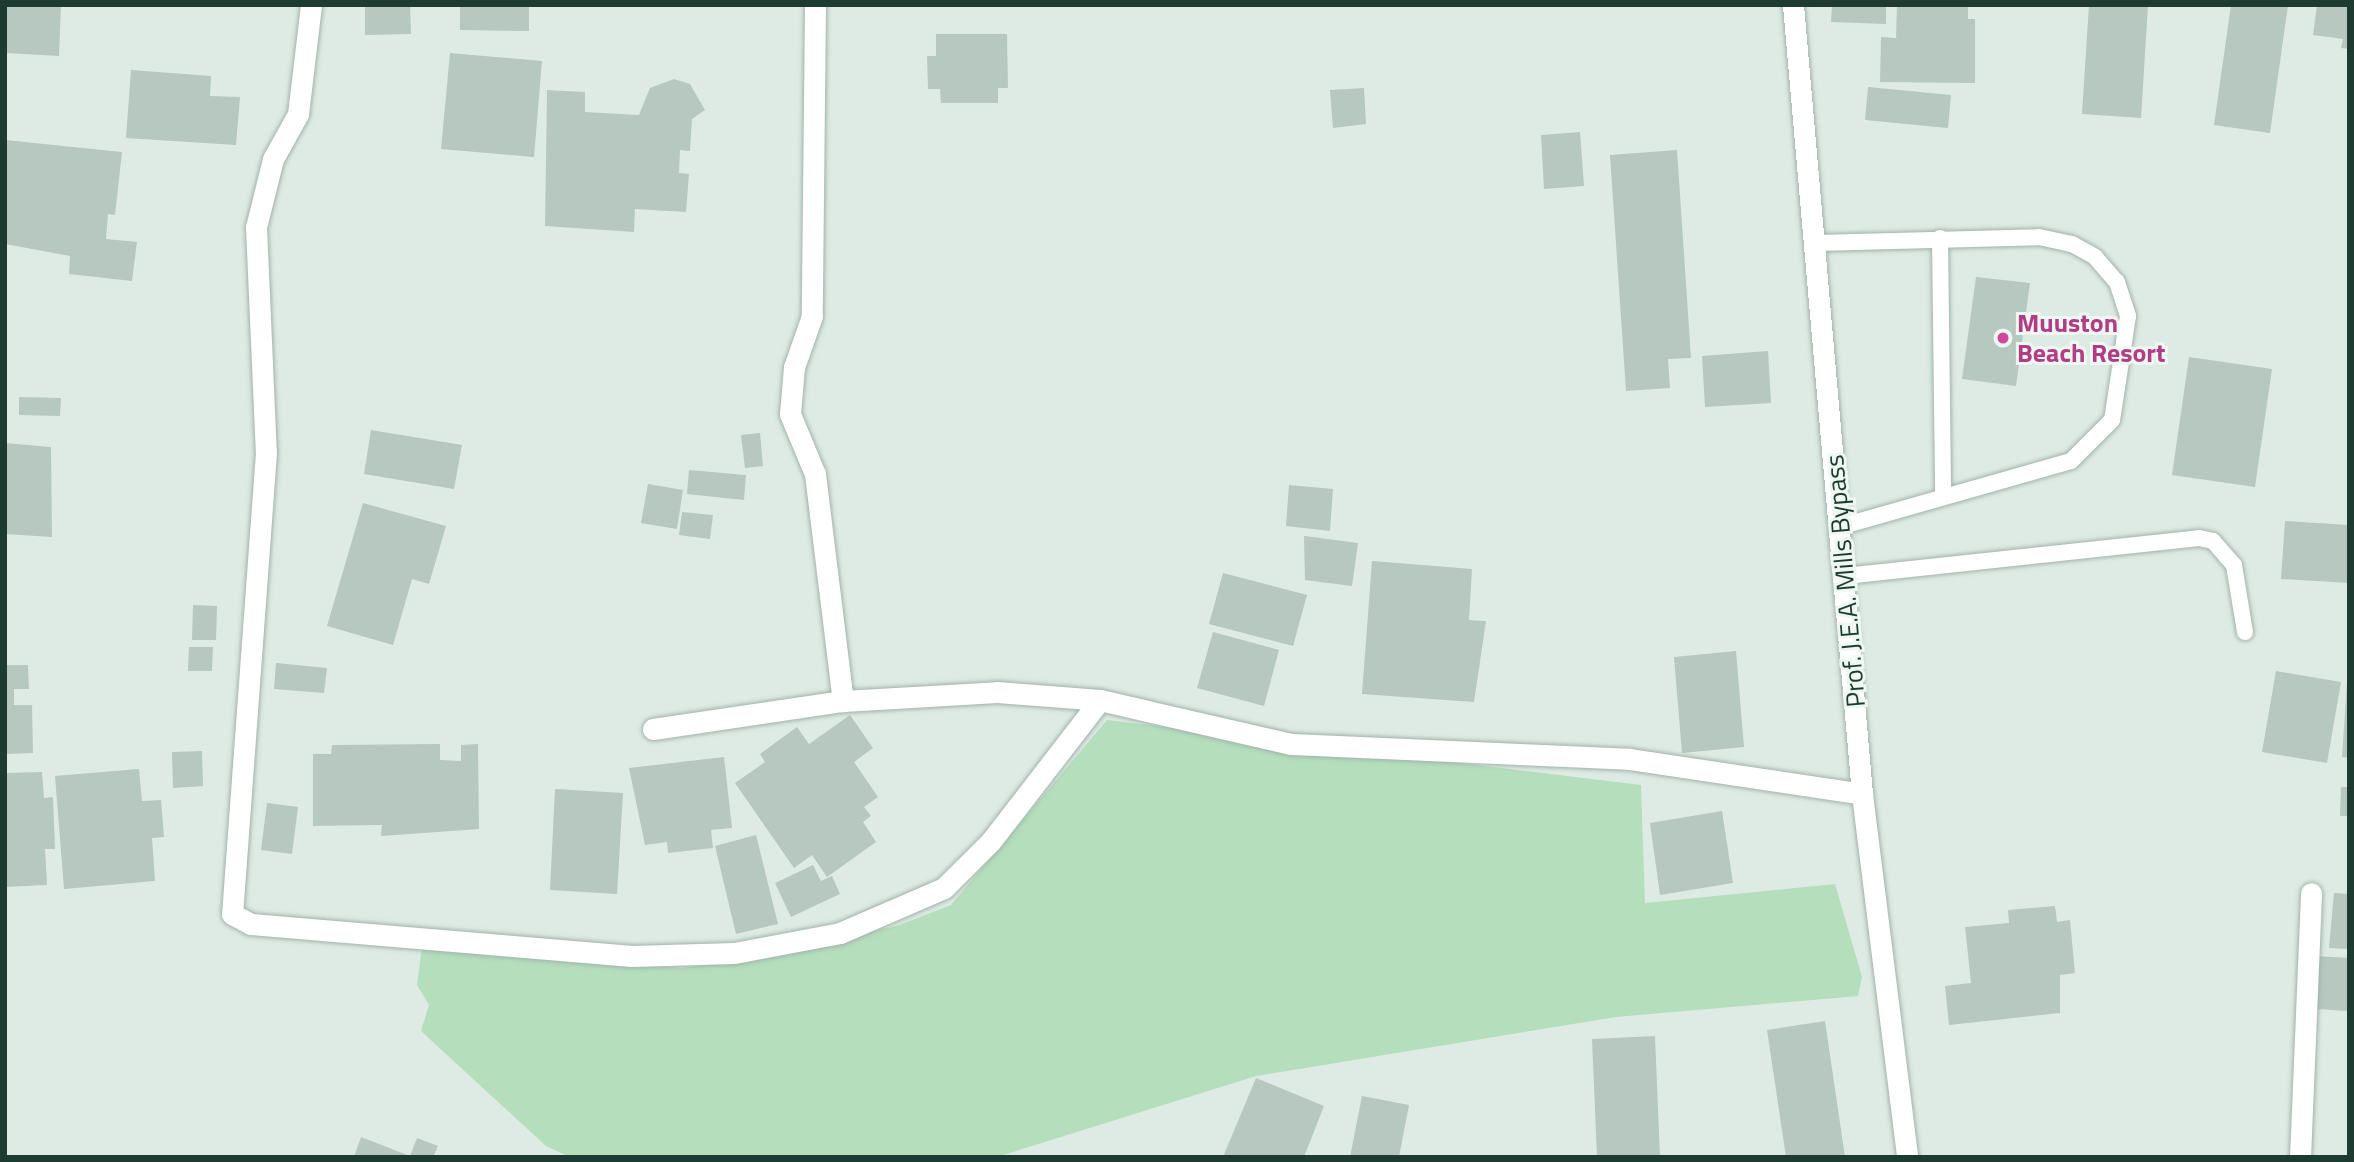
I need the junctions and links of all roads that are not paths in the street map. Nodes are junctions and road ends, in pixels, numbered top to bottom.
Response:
1 (311, 5) edge
2 (815, 5) edge
3 (1793, 5) edge
4 (1940, 238) junction
5 (1816, 243) junction
6 (1943, 495) junction
7 (1839, 527) junction
8 (1845, 576) junction
9 (2245, 632) dead end
10 (1100, 700) junction
11 (843, 701) junction
12 (653, 729) dead end
13 (1862, 794) junction
14 (2311, 893) dead end
15 (1907, 1157) edge
16 (2300, 1157) edge

1 - 10 street
2 - 11 street
3 - 5 street, Prof. J.E.A. Mills Bypass
4 - 5 lane
4 - 6 lane
4 - 6 lane
5 - 7 street, Prof. J.E.A. Mills Bypass
6 - 7 lane
7 - 8 street, Prof. J.E.A. Mills Bypass
8 - 9 lane
8 - 13 street, Prof. J.E.A. Mills Bypass
10 - 11 street
10 - 13 street
11 - 12 street
13 - 15 street, Prof. J.E.A. Mills Bypass
14 - 16 street

